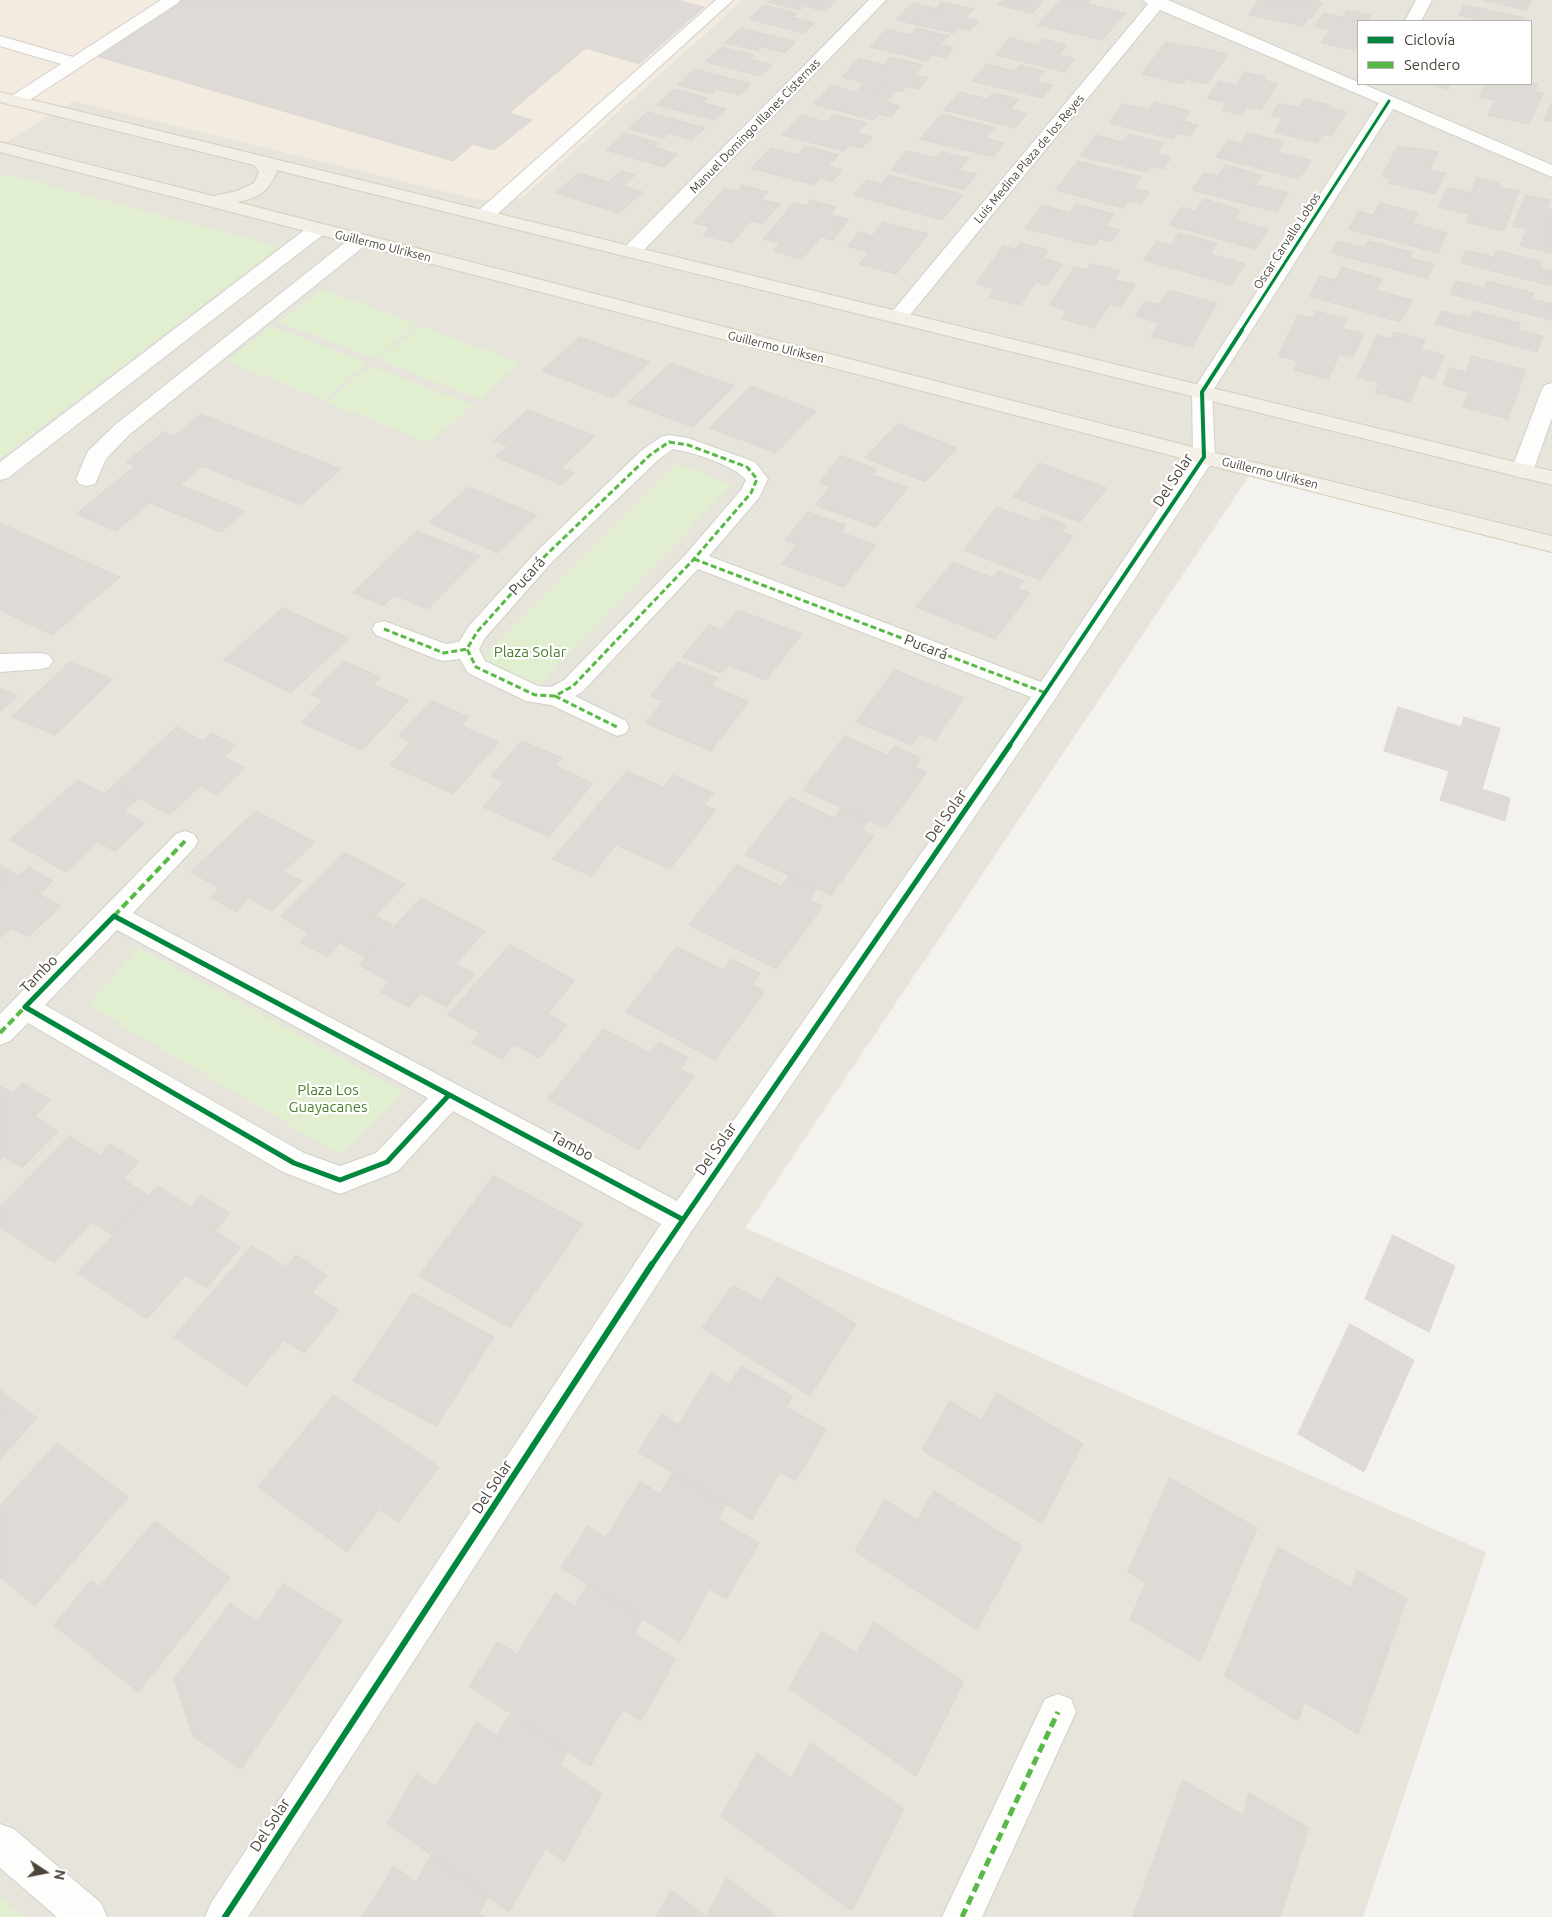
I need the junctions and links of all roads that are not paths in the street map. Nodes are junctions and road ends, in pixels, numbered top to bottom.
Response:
1 (172, 0) edge
2 (725, 0) edge
3 (878, 0) edge
4 (1424, 0) edge
5 (1156, 1) edge
6 (1414, 20) edge
7 (0, 41) edge
8 (75, 63) junction
9 (1357, 83) edge
10 (1361, 85) edge
11 (1381, 93) edge
12 (8, 99) edge
13 (0, 146) edge
14 (260, 160) junction
15 (1552, 172) edge
16 (212, 202) junction
17 (485, 215) junction
18 (318, 229) junction
19 (360, 240) junction
20 (632, 251) junction
21 (898, 317) junction
22 (1552, 390) edge
23 (1202, 392) junction
24 (1204, 457) junction
25 (1522, 471) junction
26 (0, 474) edge
27 (1552, 478) edge
28 (87, 479) dead end
29 (1552, 544) edge
30 (694, 559) junction
31 (384, 628) dead end
32 (468, 649) junction
33 (41, 661) dead end
34 (0, 663) edge
35 (1046, 693) junction
36 (555, 696) junction
37 (617, 727) dead end
38 (185, 841) dead end
39 (114, 916) junction
40 (25, 1007) junction
41 (0, 1033) edge
42 (449, 1095) junction
43 (682, 1219) junction
44 (1058, 1712) dead end
45 (0, 1843) edge
46 (87, 1917) edge
47 (225, 1917) edge
48 (962, 1917) edge

1 - 8 street
2 - 17 street
3 - 20 street, Manuel Domingo Illanes Cisternas
4 - 6 street
5 - 9 street
5 - 21 street, Luis Medina Plaza de los Reyes
7 - 8 street
8 - 12 street
10 - 11 street
11 - 15 street
11 - 23 street, Oscar Carvallo Lobos
12 - 14 main road
13 - 16 main road, Guillermo Ulriksen
14 - 16 main road
14 - 17 main road
16 - 18 main road, Guillermo Ulriksen
17 - 20 main road
18 - 19 main road, Guillermo Ulriksen
18 - 26 street
19 - 24 main road, Guillermo Ulriksen
19 - 28 street
20 - 21 main road
21 - 23 main road
22 - 25 street
23 - 24 street, Del Solar
23 - 25 main road
24 - 29 main road, Guillermo Ulriksen
24 - 35 street, Del Solar
25 - 27 main road
30 - 32 street, Pucará
30 - 35 street, Pucará
30 - 36 street, Pucará
31 - 32 street
32 - 36 street
33 - 34 street
35 - 43 street, Del Solar
36 - 37 street
38 - 39 street, Tambo
39 - 40 street, Tambo
39 - 42 street, Tambo
40 - 41 street, Tambo
40 - 42 street, Tambo
42 - 43 street, Tambo
43 - 47 street, Del Solar
44 - 48 street
45 - 46 street

